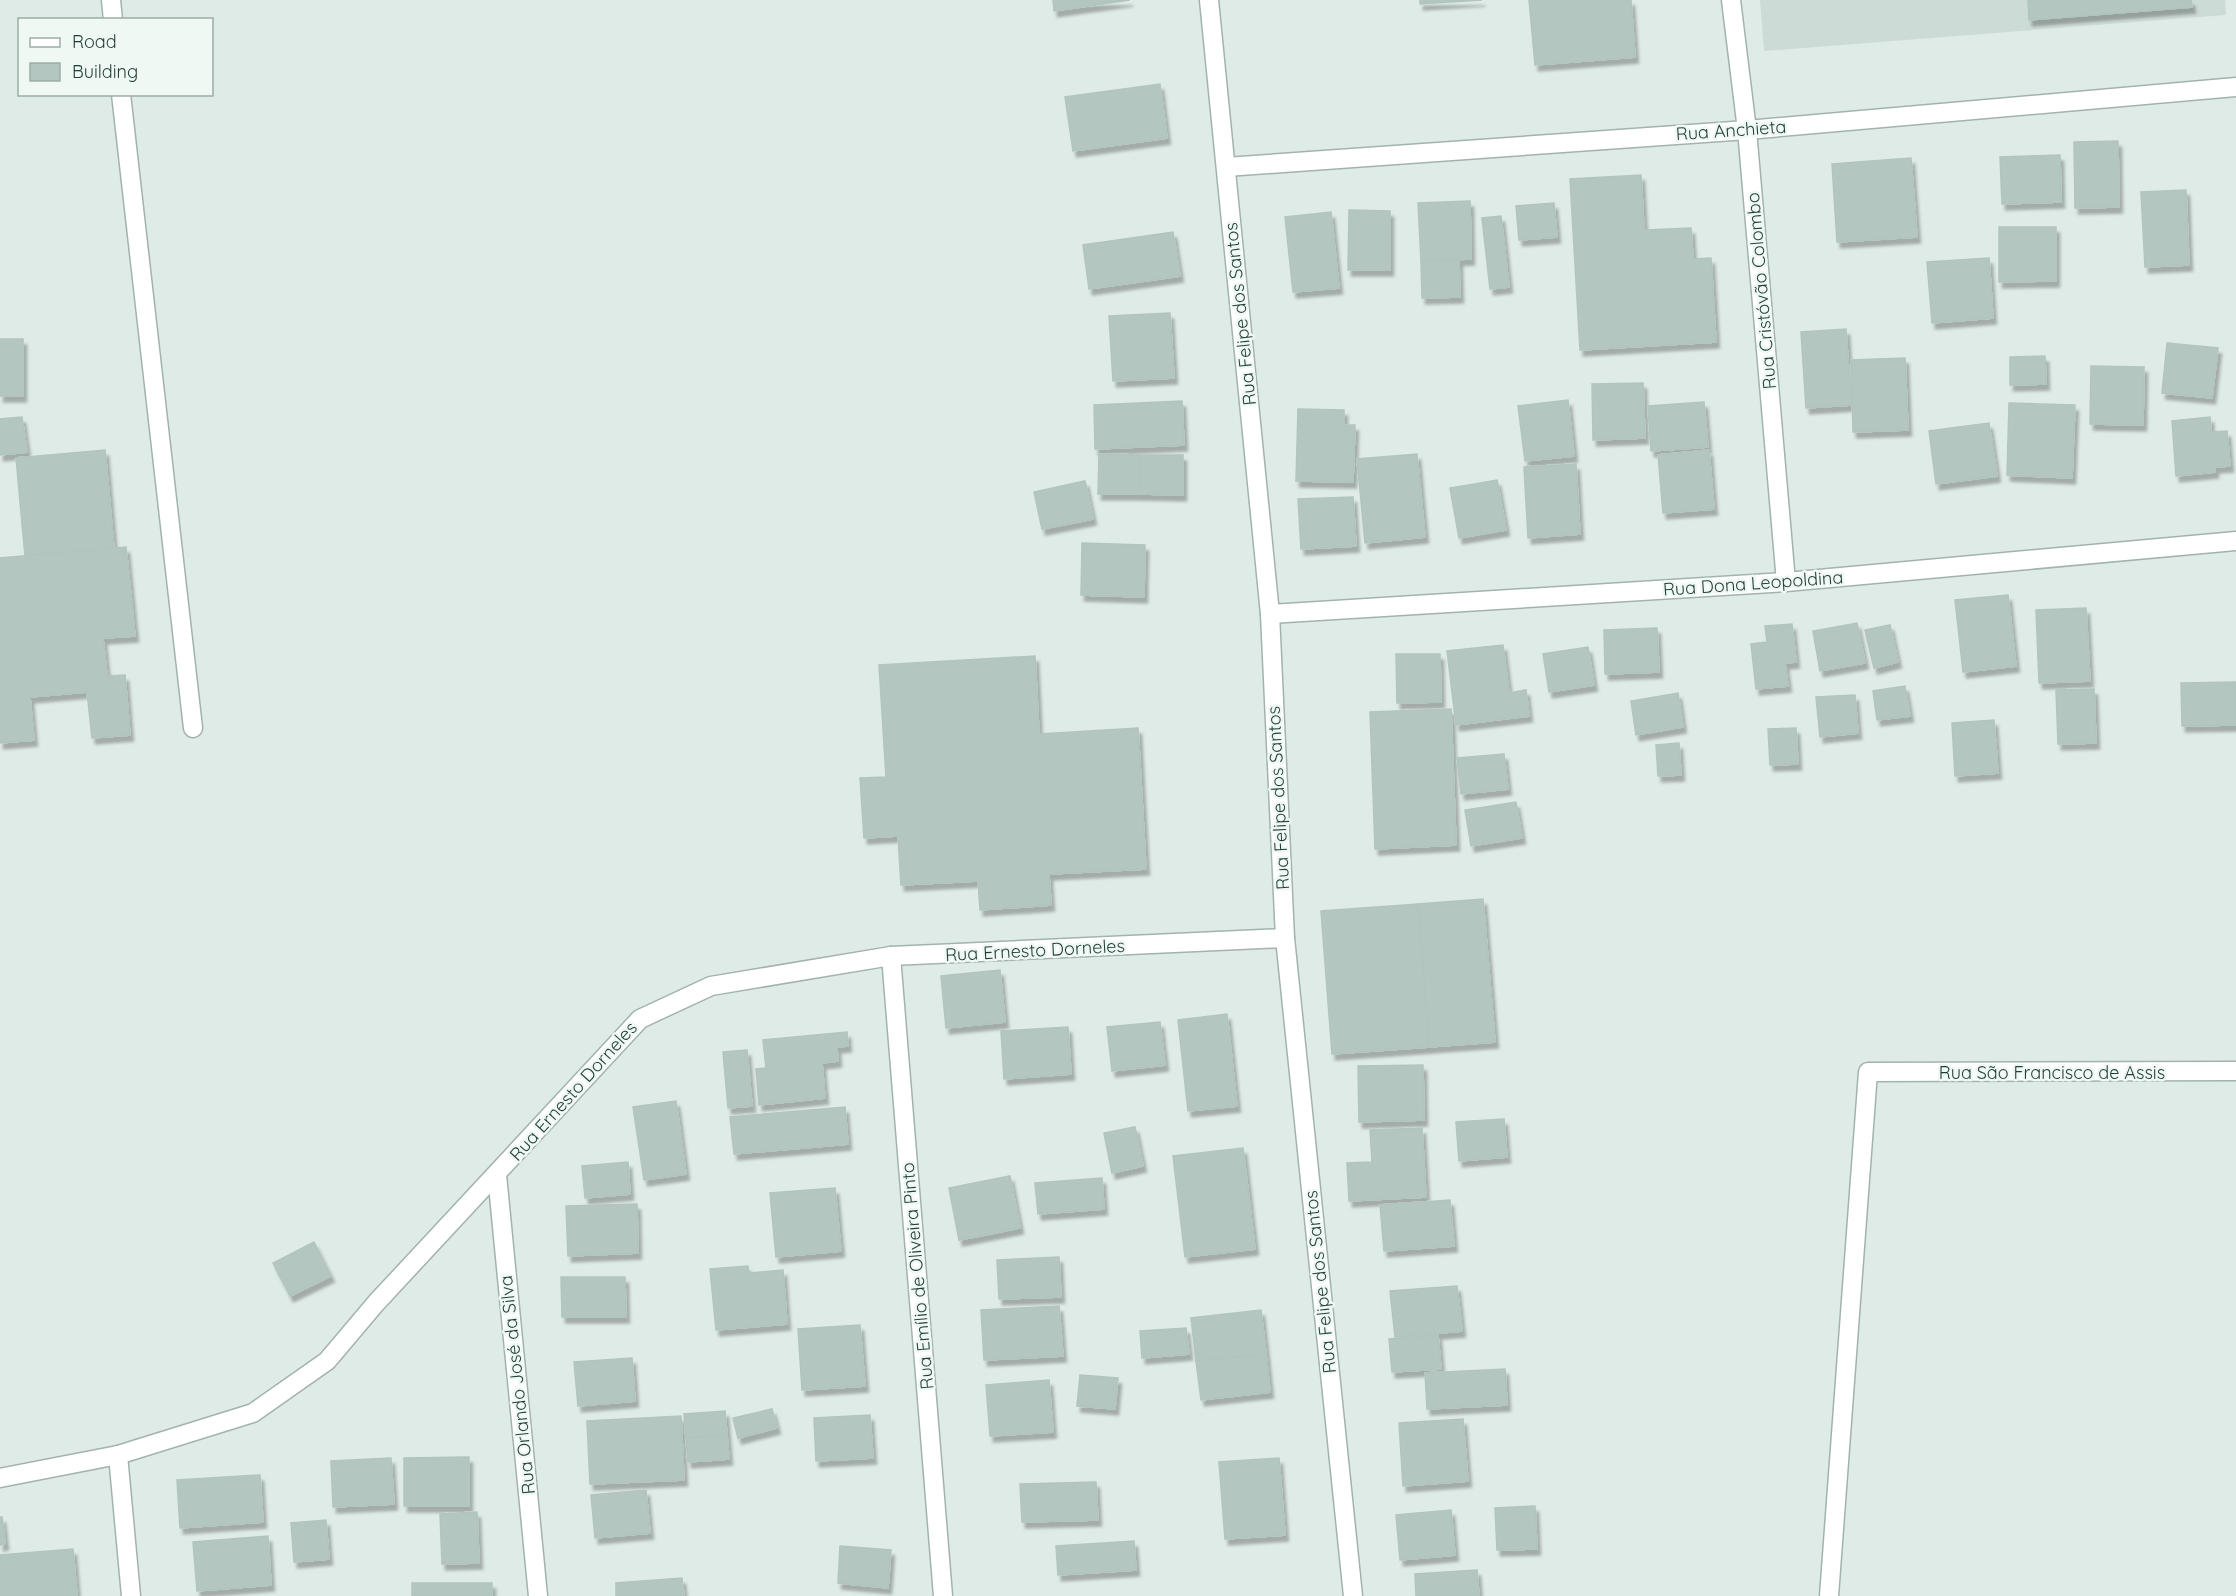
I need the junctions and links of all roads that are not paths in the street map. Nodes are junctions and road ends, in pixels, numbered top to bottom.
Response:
1 (111, 0) edge
2 (1209, 0) edge
3 (1731, 0) edge
4 (113, 18) edge
5 (2236, 87) edge
6 (121, 96) edge
7 (1746, 130) junction
8 (1226, 167) junction
9 (2236, 541) edge
10 (1786, 582) junction
11 (1270, 614) junction
12 (193, 728) dead end
13 (1285, 939) junction
14 (891, 956) junction
15 (2236, 1071) edge
16 (497, 1175) junction
17 (118, 1455) junction
18 (0, 1478) edge
19 (131, 1596) edge
20 (538, 1596) edge
21 (943, 1596) edge
22 (1353, 1596) edge
23 (1829, 1596) edge

1 - 4 street
2 - 8 street, Rua Felipe dos Santos
3 - 7 street, Rua Cristóvão Colombo
5 - 7 street, Rua Anchieta
6 - 12 street
7 - 8 street, Rua Anchieta
7 - 10 street, Rua Cristóvão Colombo
8 - 11 street, Rua Felipe dos Santos
9 - 10 street, Rua Dona Leopoldina
10 - 11 street, Rua Dona Leopoldina
11 - 13 street, Rua Felipe dos Santos
13 - 14 street, Rua Ernesto Dorneles
13 - 22 street, Rua Felipe dos Santos
14 - 16 street, Rua Ernesto Dorneles
14 - 21 street, Rua Emílio de Oliveira Pinto
15 - 23 street, Rua São Francisco de Assis
16 - 17 street, Rua Ernesto Dorneles
16 - 20 street, Rua Orlando José da Silva
17 - 18 street, Rua Ernesto Dorneles
17 - 19 street

